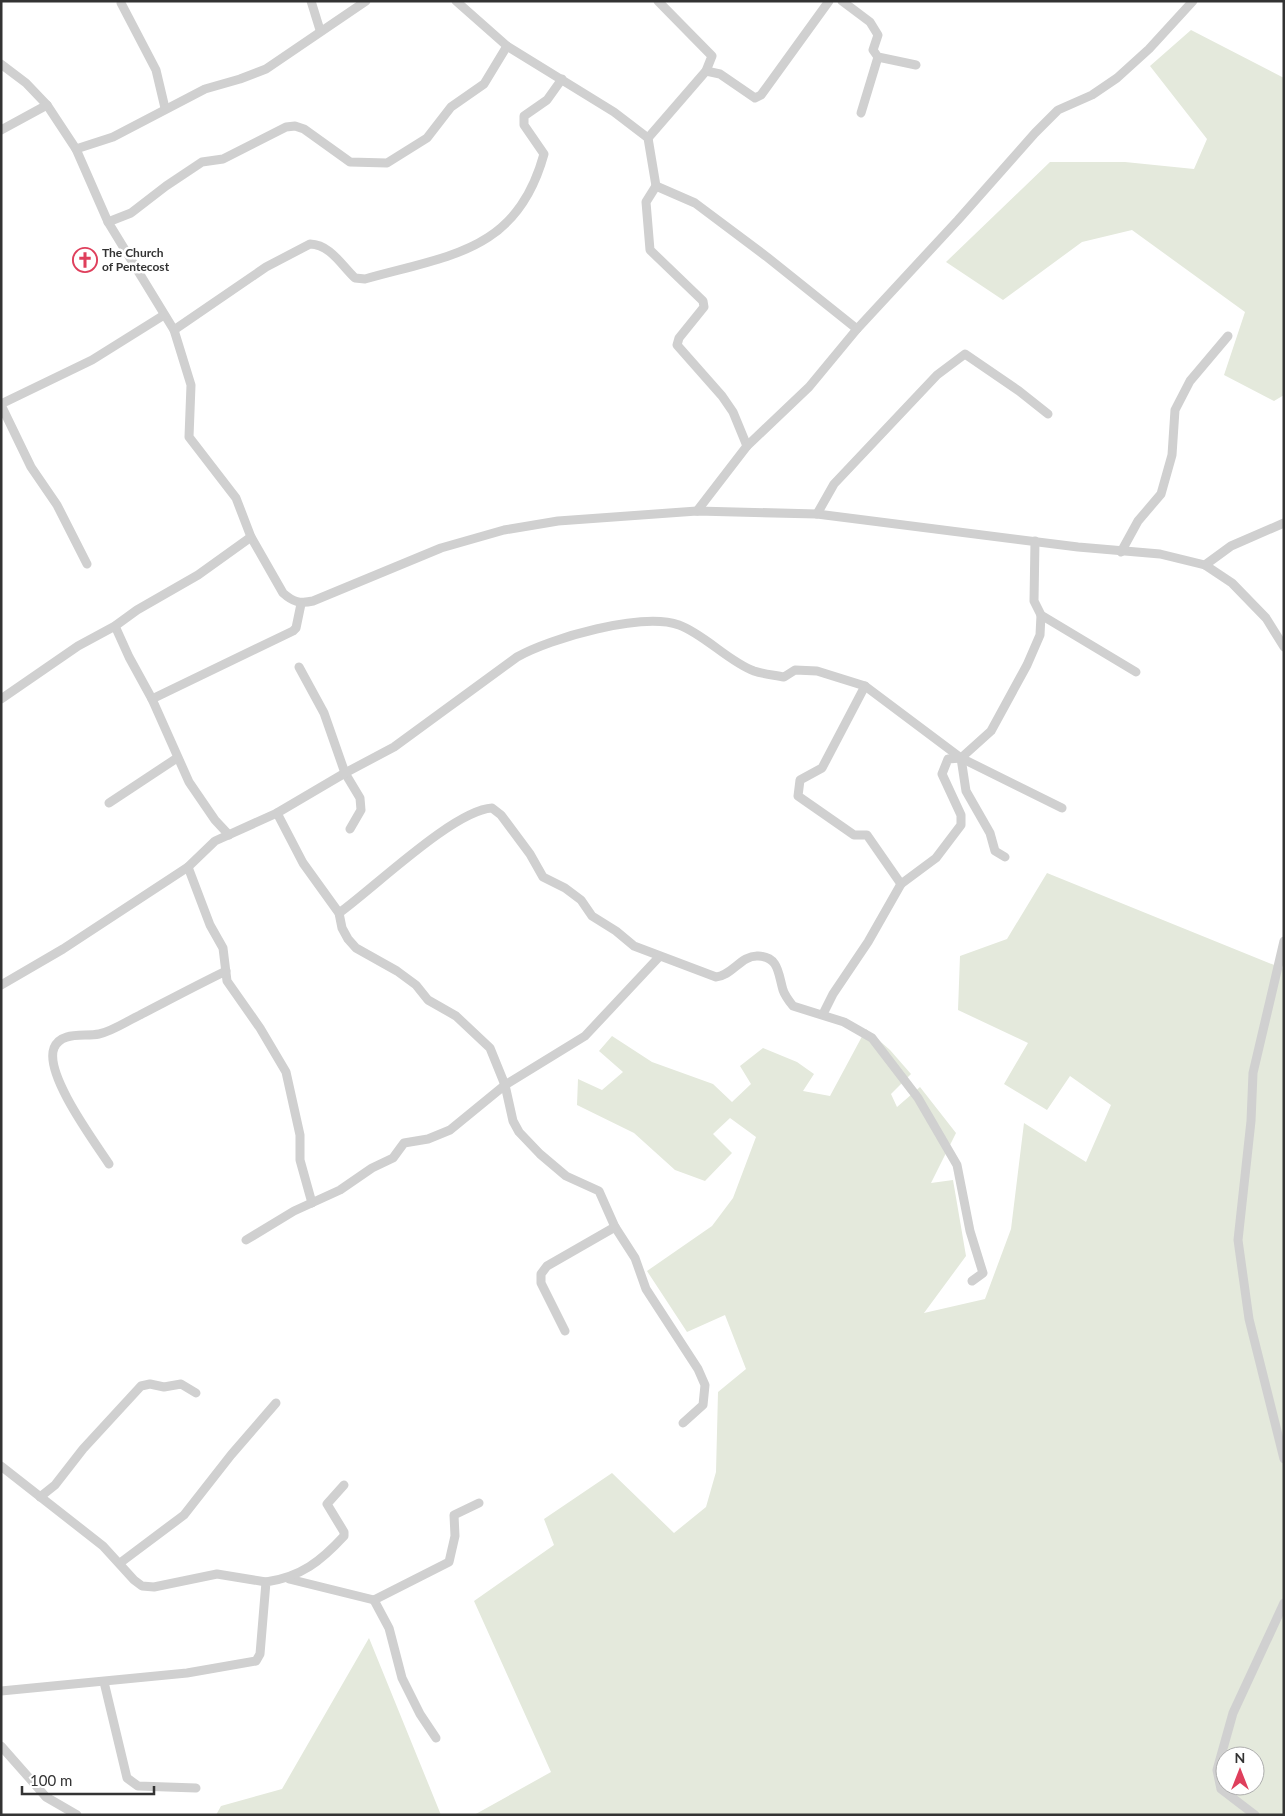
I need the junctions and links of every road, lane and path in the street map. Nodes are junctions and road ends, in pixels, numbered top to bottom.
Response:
1 (311, 1) edge
2 (366, 1) edge
3 (456, 1) edge
4 (658, 1) edge
5 (828, 1) edge
6 (842, 1) edge
7 (1193, 1) edge
8 (121, 2) dead end
9 (320, 30) junction
10 (507, 46) junction
11 (878, 58) junction
12 (1, 64) edge
13 (916, 65) dead end
14 (706, 71) junction
15 (562, 79) junction
16 (47, 105) junction
17 (165, 108) junction
18 (860, 113) dead end
19 (1, 130) edge
20 (648, 138) junction
21 (76, 149) junction
22 (656, 186) junction
23 (108, 222) junction
24 (164, 315) junction
25 (857, 329) junction
26 (174, 330) junction
27 (1228, 336) dead end
28 (1, 404) edge
29 (1048, 414) dead end
30 (748, 446) junction
31 (697, 511) junction
32 (817, 514) junction
33 (1284, 523) edge
34 (251, 537) junction
35 (1035, 541) junction
36 (1121, 552) junction
37 (87, 564) dead end
38 (1205, 566) junction
39 (301, 604) junction
40 (1040, 615) junction
41 (115, 626) junction
42 (1284, 647) edge
43 (299, 667) dead end
44 (1136, 672) dead end
45 (865, 686) junction
46 (1, 699) edge
47 (152, 699) junction
48 (178, 758) junction
49 (961, 758) junction
50 (345, 773) junction
51 (109, 803) dead end
52 (1062, 808) dead end
53 (277, 813) junction
54 (350, 829) dead end
55 (229, 834) junction
56 (1005, 857) dead end
57 (188, 867) junction
58 (901, 884) junction
59 (339, 913) junction
60 (1284, 941) edge
61 (659, 957) junction
62 (226, 971) junction
63 (1, 985) edge
64 (823, 1014) junction
65 (505, 1085) junction
66 (109, 1164) dead end
67 (312, 1203) junction
68 (615, 1227) junction
69 (246, 1240) dead end
70 (972, 1281) dead end
71 (566, 1331) dead end
72 (196, 1393) dead end
73 (276, 1403) dead end
74 (683, 1423) dead end
75 (1284, 1458) edge
76 (1, 1466) edge
77 (344, 1486) dead end
78 (40, 1497) junction
79 (479, 1503) dead end
80 (120, 1563) junction
81 (289, 1579) junction
82 (266, 1582) junction
83 (374, 1600) junction
84 (1284, 1603) edge
85 (104, 1682) junction
86 (1, 1691) edge
87 (436, 1738) dead end
88 (1, 1746) edge
89 (196, 1788) dead end
90 (77, 1815) edge
91 (1256, 1815) edge

1 - 9 street
2 - 9 street
3 - 10 street
4 - 14 street
5 - 14 street
6 - 11 street
7 - 25 street
8 - 17 street
9 - 17 street
10 - 15 street
10 - 23 street
11 - 13 street
11 - 18 street
12 - 16 street
14 - 20 street
15 - 20 street
15 - 26 street
16 - 19 street
16 - 21 street
17 - 21 street
20 - 22 street
21 - 23 street
22 - 25 street
22 - 30 street
23 - 24 street
24 - 26 street
24 - 28 street
25 - 30 street
26 - 34 street
27 - 36 street
28 - 37 street
29 - 32 street
30 - 31 street
31 - 32 street
31 - 39 street
32 - 35 street
33 - 38 street
34 - 39 street
34 - 41 street
35 - 36 street
35 - 40 street
36 - 38 street
38 - 42 street
39 - 47 street
40 - 44 street
40 - 49 street
41 - 46 street
41 - 47 street
43 - 50 street
45 - 49 street
45 - 50 street
45 - 58 street
47 - 48 street
48 - 51 street
48 - 55 street
49 - 52 street
49 - 56 street
49 - 58 street
50 - 53 street
50 - 54 street
53 - 55 street
53 - 59 street
55 - 57 street
57 - 62 street
57 - 63 street
58 - 64 street
59 - 61 street
59 - 65 street
60 - 75 street
61 - 64 street
61 - 65 street
62 - 66 street
62 - 67 street
64 - 70 street
65 - 67 street
65 - 68 street
67 - 69 street
68 - 71 street
68 - 74 street
72 - 78 street
73 - 80 street
76 - 78 street
77 - 81 street
78 - 80 street
79 - 83 street
80 - 82 street
81 - 82 street
81 - 83 street
82 - 85 street
83 - 87 street
84 - 91 street
85 - 86 street
85 - 89 street
88 - 90 street

